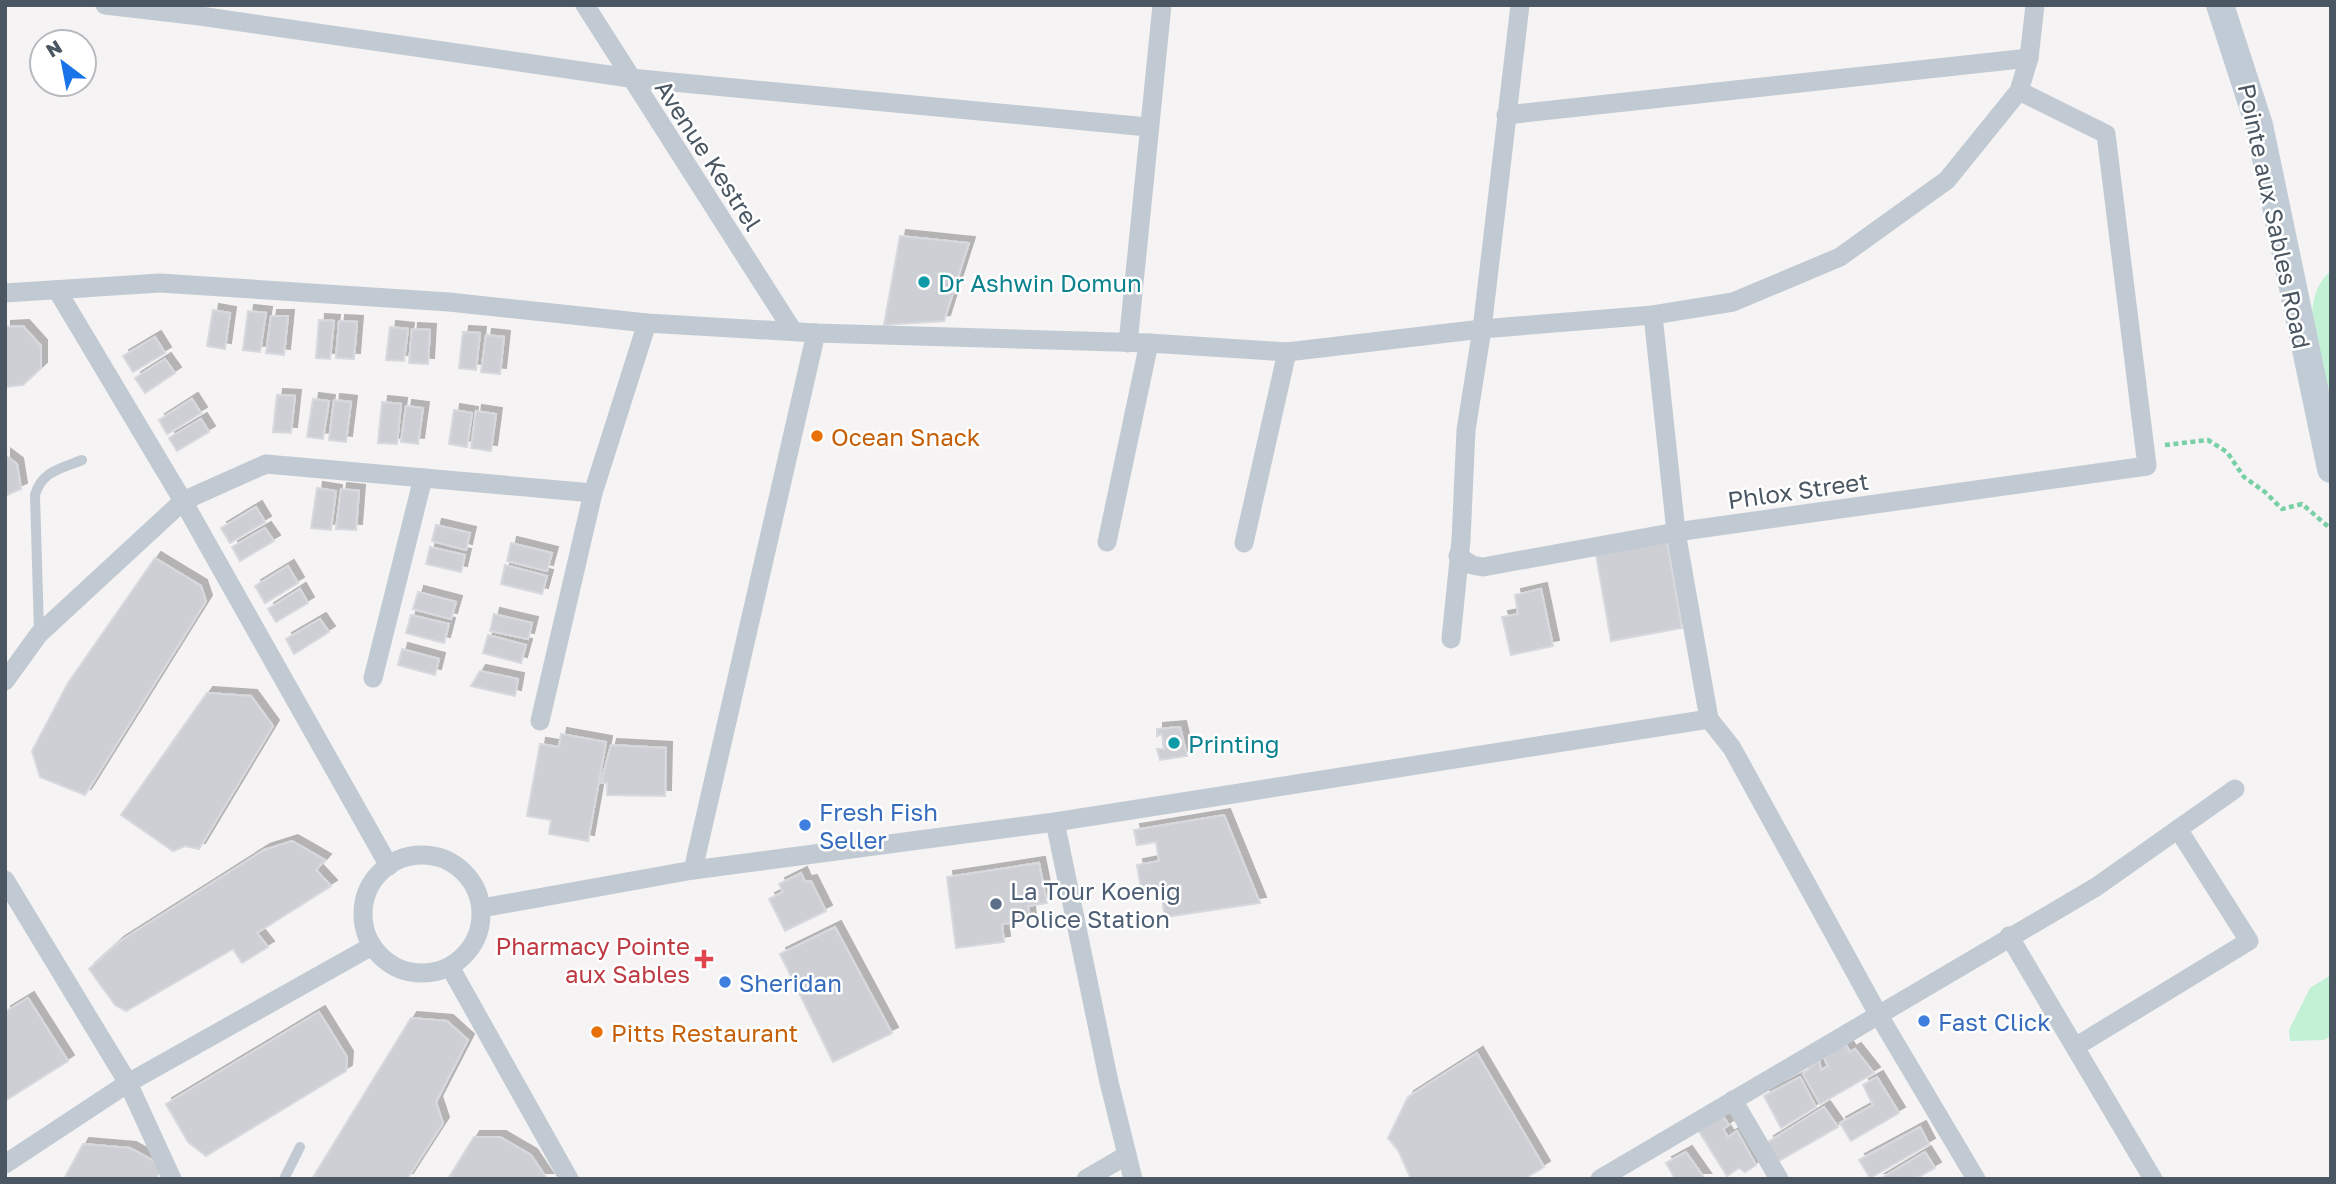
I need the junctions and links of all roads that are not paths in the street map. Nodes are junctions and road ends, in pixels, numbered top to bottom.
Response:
1 (104, 5) edge
2 (585, 5) edge
3 (1162, 5) edge
4 (1520, 5) edge
5 (2035, 5) edge
6 (2220, 5) edge
7 (2029, 58) junction
8 (631, 78) junction
9 (2019, 91) junction
10 (1506, 115) junction
11 (1148, 127) junction
12 (57, 290) junction
13 (5, 293) edge
14 (1653, 315) junction
15 (647, 323) junction
16 (1482, 329) junction
17 (793, 331) junction
18 (816, 333) junction
19 (1128, 343) junction
20 (1149, 343) junction
21 (1287, 352) junction
22 (82, 460) dead end
23 (2331, 470) edge
24 (423, 478) junction
25 (593, 493) junction
26 (183, 500) junction
27 (1676, 532) junction
28 (1107, 542) dead end
29 (1244, 543) dead end
30 (1458, 556) junction
31 (39, 634) junction
32 (1451, 639) dead end
33 (373, 678) dead end
34 (5, 681) edge
35 (1709, 719) junction
36 (540, 721) dead end
37 (2235, 789) dead end
38 (1055, 822) junction
39 (2178, 829) junction
40 (389, 866) junction
41 (693, 870) junction
42 (5, 880) edge
43 (482, 908) junction
44 (2008, 936) junction
45 (372, 946) junction
46 (450, 967) junction
47 (1878, 1014) junction
48 (2075, 1047) junction
49 (128, 1083) junction
50 (1733, 1100) junction
51 (300, 1147) dead end
52 (1127, 1155) junction
53 (5, 1164) edge
54 (172, 1179) edge
55 (284, 1179) edge
56 (569, 1179) edge
57 (1086, 1179) edge
58 (1133, 1179) edge
59 (1601, 1179) edge
60 (1779, 1179) edge
61 (1976, 1179) edge
62 (2153, 1179) edge

1 - 8 street
2 - 8 street, Avenue Kestrel
3 - 11 street
4 - 10 street
5 - 7 street
6 - 23 main road, Pointe aux Sables Road
7 - 9 street
7 - 10 street
8 - 11 street
8 - 17 street, Avenue Kestrel
9 - 14 street
9 - 27 street, Phlox Street
10 - 16 street
11 - 19 street
12 - 13 street
12 - 15 street
12 - 26 street
14 - 16 street
14 - 27 street
15 - 17 street
15 - 25 street
16 - 21 street
16 - 30 street
17 - 18 street
18 - 19 street
18 - 41 street
19 - 20 street
20 - 21 street
20 - 28 street
21 - 29 street
22 - 31 lane
24 - 25 street
24 - 26 street
24 - 33 street
25 - 36 street
26 - 31 street
26 - 40 street
27 - 30 street, Phlox Street
27 - 35 street
30 - 32 street
31 - 34 street
35 - 38 street
35 - 47 street
37 - 39 street
38 - 41 street
38 - 52 street
39 - 44 street
39 - 48 street
40 - 43 street
40 - 45 street
41 - 43 street
42 - 49 street
43 - 46 street
44 - 47 street
44 - 48 street
45 - 46 street
45 - 49 street
46 - 56 street
47 - 50 street
47 - 61 street
48 - 62 street
49 - 53 street
49 - 54 street
50 - 59 street
50 - 60 street
51 - 55 lane
52 - 57 street
52 - 58 street

